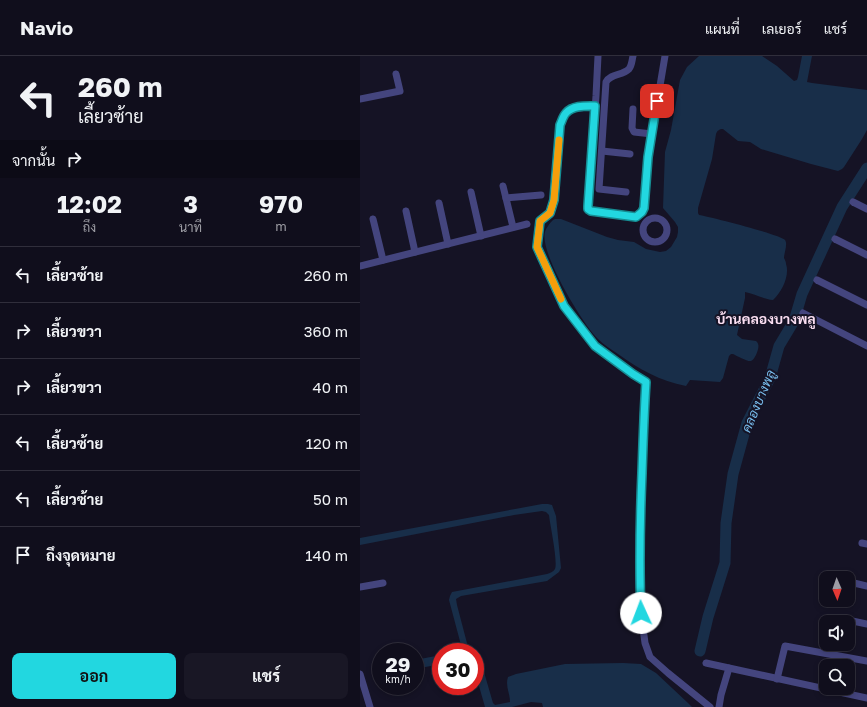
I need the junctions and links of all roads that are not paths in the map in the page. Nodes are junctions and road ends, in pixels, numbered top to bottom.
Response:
1 (598, 56) edge
2 (633, 56) edge
3 (665, 56) edge
4 (396, 74) dead end
5 (360, 99) edge
6 (595, 106) junction
7 (633, 109) dead end
8 (652, 134) junction
9 (602, 151) junction
10 (630, 154) dead end
11 (503, 186) dead end
12 (471, 192) dead end
13 (626, 192) dead end
14 (541, 195) dead end
15 (506, 198) junction
16 (853, 202) dead end
17 (439, 203) dead end
18 (867, 209) edge
19 (406, 211) dead end
20 (639, 215) junction
21 (373, 219) dead end
22 (646, 223) dead end
23 (527, 224) dead end
24 (513, 228) junction
25 (481, 236) junction
26 (835, 240) dead end
27 (448, 244) junction
28 (415, 252) junction
29 (867, 255) edge
30 (383, 260) junction
31 (360, 266) edge
32 (817, 280) dead end
33 (867, 305) edge
34 (803, 313) dead end
35 (867, 346) edge
36 (383, 583) dead end
37 (855, 583) edge
38 (867, 586) edge
39 (360, 587) edge
40 (855, 622) edge
41 (867, 624) edge
42 (867, 661) edge
43 (706, 664) dead end
44 (729, 668) junction
45 (360, 674) edge
46 (777, 679) junction
47 (867, 698) edge
48 (370, 707) edge
49 (710, 707) edge
50 (719, 707) edge

1 - 6 street
2 - 9 street
3 - 8 street
4 - 5 street
6 - 20 street
6 - 49 street
7 - 8 street
8 - 20 street
9 - 10 street
9 - 13 street
11 - 15 street
12 - 25 street
14 - 15 street
15 - 24 street
16 - 18 street
17 - 27 street
19 - 28 street
20 - 22 street
21 - 30 street
23 - 24 street
24 - 25 street
25 - 27 street
26 - 29 street
27 - 28 street
28 - 30 street
30 - 31 street
32 - 33 street
34 - 35 street
36 - 39 street
37 - 38 street
40 - 41 street
42 - 46 street
43 - 44 street
44 - 46 street
44 - 50 street
45 - 48 street
46 - 47 street

